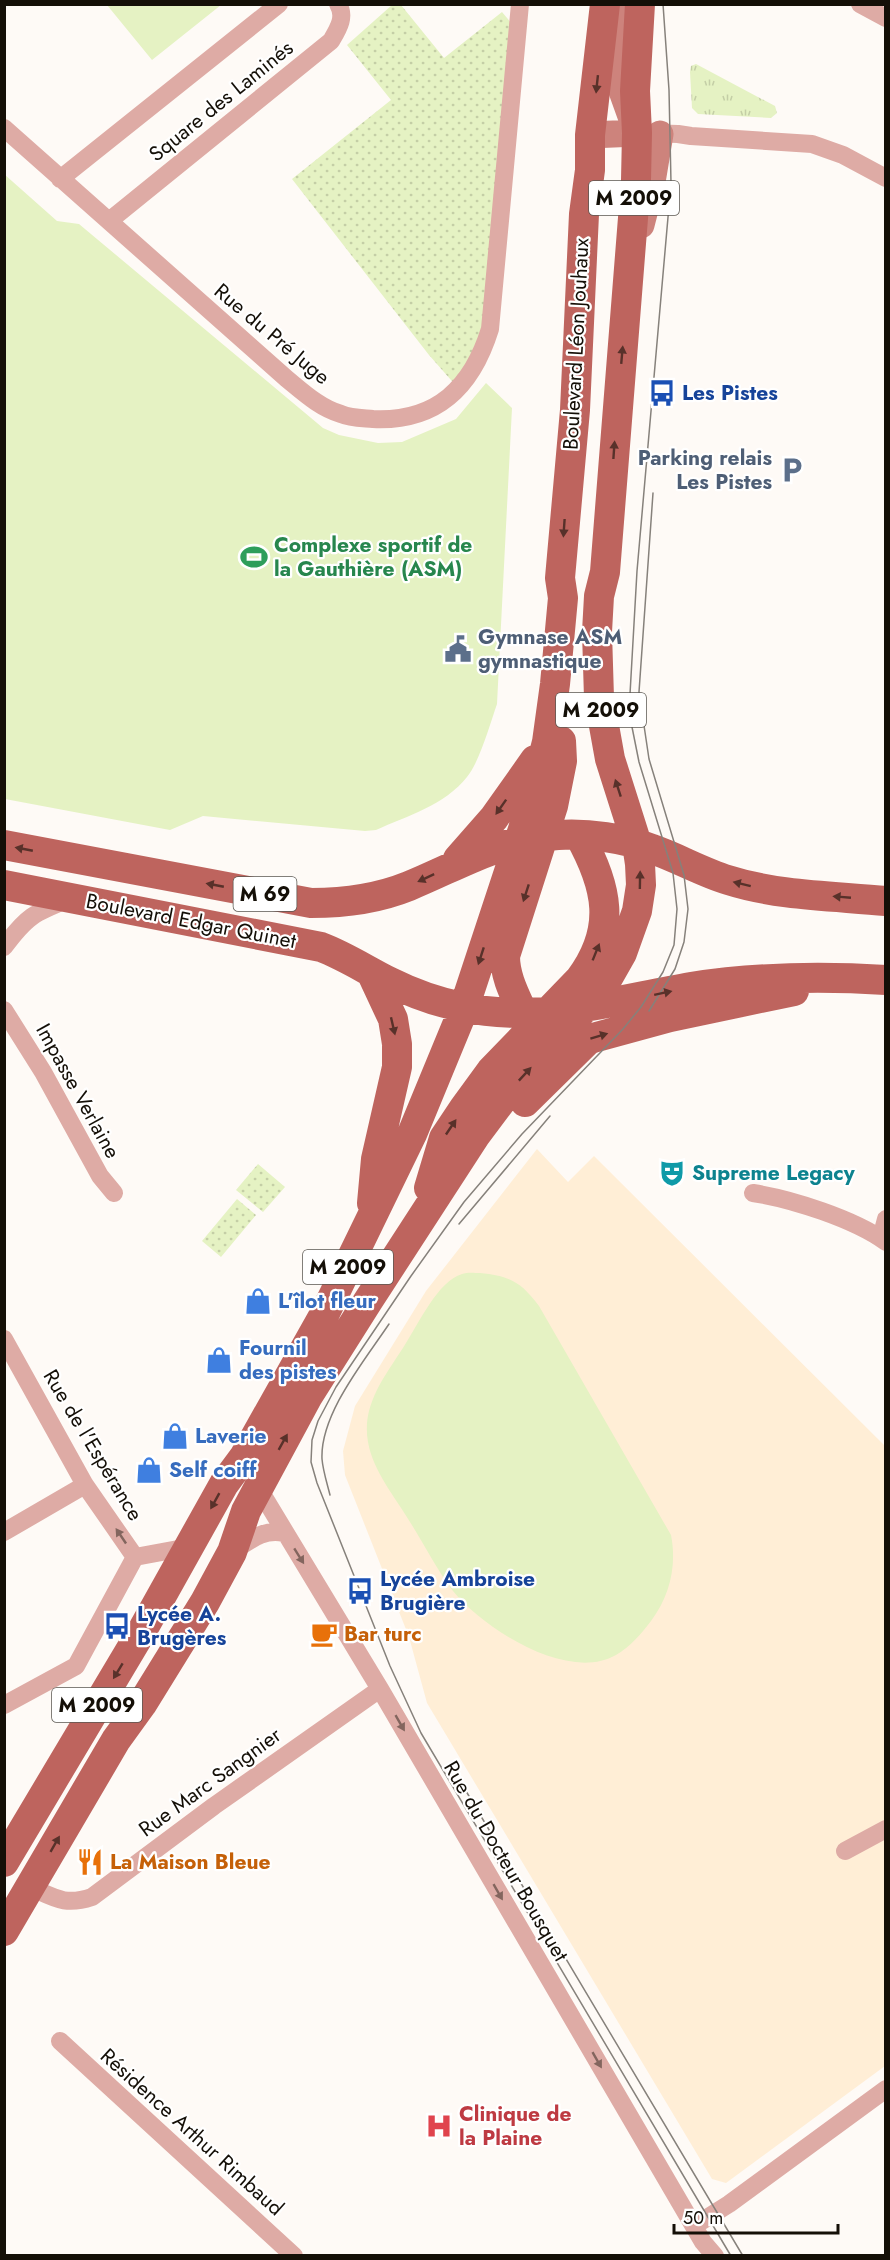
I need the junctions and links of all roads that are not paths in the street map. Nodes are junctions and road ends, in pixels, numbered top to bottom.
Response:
1 (279, 4) edge
2 (338, 4) edge
3 (520, 4) edge
4 (605, 4) edge
5 (620, 4) edge
6 (640, 4) edge
7 (860, 4) edge
8 (885, 18) edge
9 (4, 128) edge
10 (648, 133) junction
11 (590, 135) junction
12 (60, 178) junction
13 (885, 178) edge
14 (108, 221) junction
15 (555, 684) junction
16 (547, 742) junction
17 (579, 835) junction
18 (531, 839) junction
19 (637, 844) junction
20 (4, 845) edge
21 (453, 865) junction
22 (4, 885) edge
23 (73, 897) junction
24 (885, 901) edge
25 (4, 947) edge
26 (372, 972) junction
27 (830, 978) junction
28 (885, 980) edge
29 (464, 1008) junction
30 (585, 1008) junction
31 (4, 1010) edge
32 (535, 1013) junction
33 (475, 1136) junction
34 (114, 1193) dead end
35 (753, 1193) dead end
36 (885, 1219) edge
37 (370, 1221) junction
38 (418, 1222) junction
39 (883, 1240) edge
40 (8, 1351) edge
41 (244, 1457) junction
42 (85, 1485) junction
43 (258, 1488) junction
44 (4, 1532) edge
45 (284, 1533) junction
46 (189, 1547) junction
47 (232, 1552) junction
48 (135, 1557) junction
49 (380, 1689) junction
50 (4, 1705) edge
51 (885, 1829) edge
52 (845, 1851) dead end
53 (4, 1862) edge
54 (30, 1887) junction
55 (4, 1931) edge
56 (60, 2041) dead end
57 (885, 2089) edge
58 (694, 2226) junction
59 (294, 2256) edge
60 (715, 2256) edge

1 - 12 street, Square des Laminés
2 - 14 street, Square des Laminés
3 - 14 street, Rue du Pré Juge
4 -> 11 main road, Boulevard Léon Jouhaux / M 2009
5 - 10 street, Boulevard Léon Jouhaux
6 - 10 main road, Boulevard Léon Jouhaux / M 2009
7 - 8 street
9 - 12 street, Rue du Pré Juge
10 - 11 street
10 - 13 street
19 -> 10 main road, Boulevard Léon Jouhaux / M 2009
11 -> 15 main road, Boulevard Léon Jouhaux / M 2009
12 - 14 street, Rue du Pré Juge
15 - 16 main road, M 2009
15 - 18 main road
16 - 18 main road, M 2009
16 -> 21 main road
17 - 18 main road, Boulevard Edgar Quinet / M 69
17 - 19 main road, Boulevard Edgar Quinet / M 69
32 -> 17 main road
18 - 21 main road, Boulevard Edgar Quinet / M 69
18 -> 29 main road, M 2009
18 -> 32 main road
24 -> 19 main road, M 69
30 -> 19 main road, M 2009
21 -> 20 main road, Boulevard Edgar Quinet / M 69
22 - 23 main road, Boulevard Edgar Quinet / M 69
23 - 25 street
23 - 26 main road, Boulevard Edgar Quinet / M 69
26 - 29 main road, M 69
26 -> 37 main road
27 - 28 main road, M 69
30 -> 27 main road, M 69
33 -> 27 main road
29 - 32 main road, M 69
29 - 37 main road, M 2009
30 - 32 main road, M 69
33 -> 30 main road, M 2009
31 - 34 street, Impasse Verlaine
38 -> 32 main road
33 - 38 main road, M 2009
35 - 39 street
36 - 39 street
37 - 41 main road, M 2009
43 -> 38 main road, M 2009
40 - 42 street, Rue de l'Espérance
41 - 43 street, Rue du Docteur Bousquet
41 -> 46 main road, M 2009
42 - 44 street
48 -> 42 street, Rue de l'Espérance
43 - 45 street, Rue du Docteur Bousquet
43 - 47 main road, M 2009
45 - 47 street
45 -> 49 street, Rue du Docteur Bousquet
46 - 48 street
46 -> 53 main road, M 2009
54 -> 47 main road, M 2009
48 - 50 street
49 - 54 street, Rue Marc Sangnier
49 -> 58 street, Rue du Docteur Bousquet
51 - 52 street
54 - 55 main road, M 2009
56 - 59 street, Résidence Arthur Rimbaud
57 - 58 street
58 - 60 street, Rue du Docteur Bousquet

